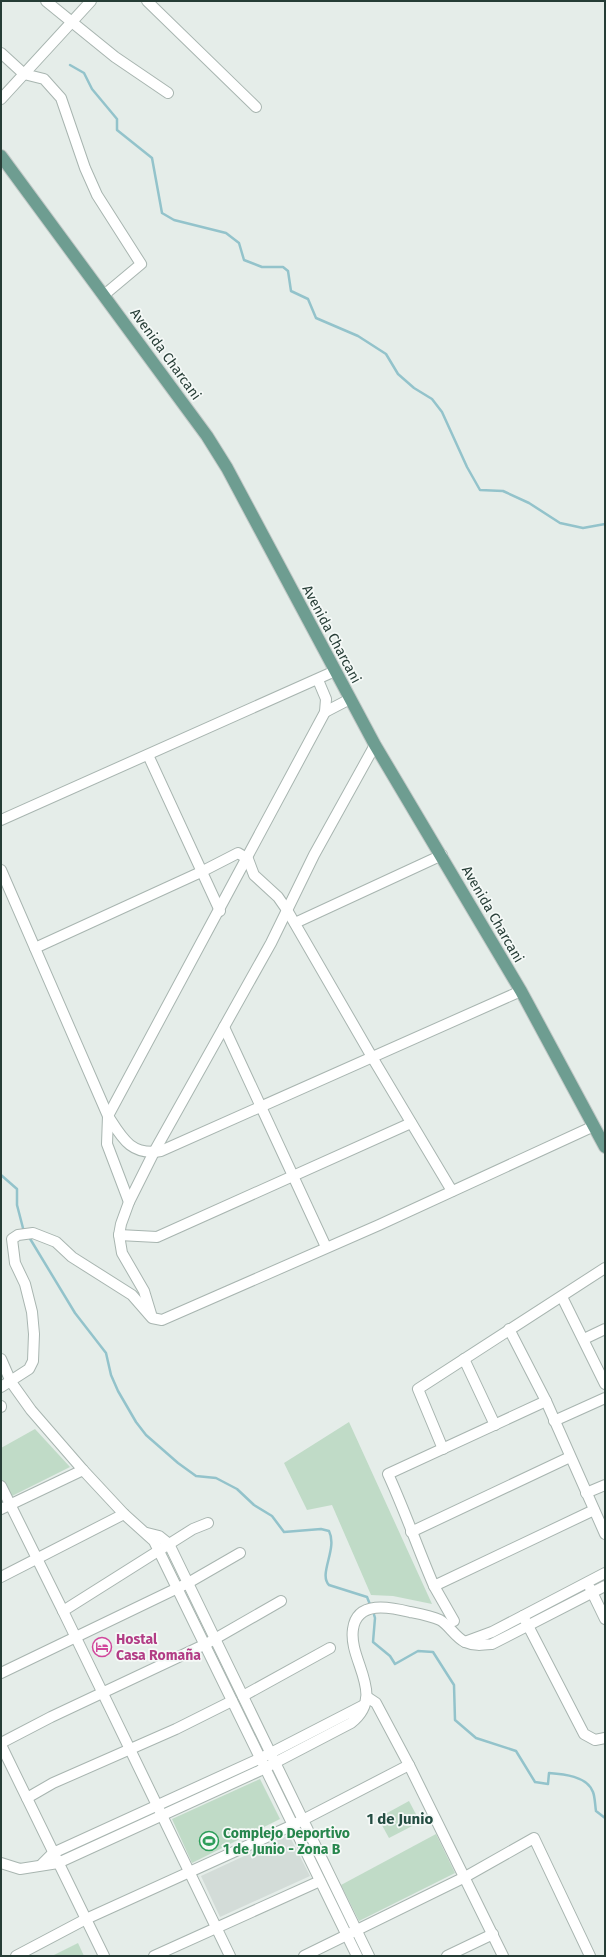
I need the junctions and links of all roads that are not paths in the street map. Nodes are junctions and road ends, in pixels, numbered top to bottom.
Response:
1 (46, 1) edge
2 (91, 1) edge
3 (147, 1) edge
4 (71, 23) junction
5 (1, 53) edge
6 (24, 74) junction
7 (168, 93) dead end
8 (1, 99) edge
9 (256, 107) dead end
10 (1, 156) edge
11 (104, 295) junction
12 (335, 671) junction
13 (318, 680) junction
14 (350, 699) junction
15 (325, 712) junction
16 (375, 745) junction
17 (148, 755) junction
18 (1, 820) edge
19 (442, 855) junction
20 (248, 859) junction
21 (2, 872) edge
22 (200, 872) junction
23 (287, 910) junction
24 (220, 911) junction
25 (295, 923) junction
26 (35, 948) junction
27 (520, 991) junction
28 (224, 1027) junction
29 (372, 1057) junction
30 (261, 1106) junction
31 (108, 1116) junction
32 (411, 1123) junction
33 (594, 1126) junction
34 (605, 1147) edge
35 (154, 1152) junction
36 (293, 1176) junction
37 (452, 1191) junction
38 (129, 1202) junction
39 (119, 1235) junction
40 (326, 1247) junction
41 (605, 1268) edge
42 (562, 1297) junction
43 (152, 1318) junction
44 (509, 1329) junction
45 (605, 1329) edge
46 (584, 1339) junction
47 (1, 1359) edge
48 (464, 1359) junction
49 (11, 1382) junction
50 (605, 1384) edge
51 (1, 1387) edge
52 (605, 1398) edge
53 (546, 1401) junction
54 (554, 1421) junction
55 (495, 1425) junction
56 (443, 1449) junction
57 (570, 1457) junction
58 (83, 1470) junction
59 (605, 1485) edge
60 (1, 1486) edge
61 (586, 1493) junction
62 (6, 1506) edge
63 (594, 1510) junction
64 (124, 1514) junction
65 (208, 1522) dead end
66 (411, 1532) junction
67 (147, 1533) junction
68 (605, 1534) edge
69 (169, 1544) junction
70 (160, 1551) junction
71 (240, 1554) dead end
72 (37, 1558) junction
73 (605, 1573) edge
74 (1, 1577) edge
75 (588, 1582) junction
76 (188, 1583) junction
77 (434, 1586) junction
78 (605, 1586) edge
79 (178, 1587) junction
80 (592, 1593) junction
81 (281, 1601) dead end
82 (63, 1611) junction
83 (605, 1619) edge
84 (525, 1620) junction
85 (454, 1621) dead end
86 (76, 1638) junction
87 (216, 1639) junction
88 (206, 1644) junction
89 (330, 1648) dead end
90 (1, 1673) edge
91 (102, 1694) junction
92 (243, 1696) junction
93 (232, 1701) junction
94 (366, 1701) junction
95 (605, 1738) edge
96 (1, 1744) edge
97 (129, 1748) junction
98 (265, 1755) junction
99 (275, 1763) junction
100 (409, 1765) junction
101 (266, 1768) junction
102 (27, 1798) junction
103 (157, 1805) junction
104 (162, 1815) junction
105 (302, 1820) junction
106 (293, 1825) junction
107 (53, 1853) junction
108 (58, 1863) junction
109 (1, 1864) edge
110 (42, 1864) junction
111 (1, 1872) edge
112 (190, 1872) junction
113 (465, 1877) junction
114 (320, 1880) junction
115 (86, 1919) junction
116 (216, 1927) junction
117 (357, 1931) junction
118 (493, 1934) junction
119 (347, 1935) junction
120 (16, 1956) edge
121 (104, 1956) edge
122 (154, 1956) edge
123 (230, 1956) edge
124 (304, 1956) edge
125 (357, 1956) edge
126 (369, 1956) edge
127 (447, 1956) edge
128 (503, 1956) edge
129 (590, 1956) edge

1 - 4 street
2 - 4 street
3 - 9 street
4 - 6 street
4 - 7 street
5 - 6 street
6 - 8 street
6 - 11 street
10 - 11 main road, Avenida Charcani
11 - 12 main road, Avenida Charcani
12 - 13 street
12 - 14 main road, Avenida Charcani
13 - 15 street
13 - 17 street
14 - 15 street
14 - 16 main road, Avenida Charcani
15 - 20 street
16 - 19 main road, Avenida Charcani
16 - 23 street
17 - 18 street
17 - 22 street
19 - 25 street
19 - 27 main road, Avenida Charcani
20 - 22 street
20 - 23 street
20 - 24 street
21 - 26 street
22 - 24 street
22 - 26 street
23 - 25 street
23 - 28 street
24 - 31 street
25 - 29 street
26 - 31 street
27 - 29 street
27 - 33 main road, Avenida Charcani
28 - 30 street
28 - 35 street
29 - 30 street
29 - 32 street
30 - 35 street
30 - 36 street
31 - 35 street
31 - 38 street
32 - 36 street
32 - 37 street
33 - 34 main road, Avenida Charcani
33 - 37 street
35 - 38 street
36 - 39 street
36 - 40 street
37 - 40 street
38 - 39 street
39 - 43 street
40 - 43 street
41 - 42 street
42 - 44 street
42 - 46 street
43 - 49 street
44 - 48 street
44 - 53 street
45 - 46 street
46 - 50 street
47 - 49 street
48 - 55 street
48 - 56 street
49 - 51 street
49 - 58 street
52 - 54 street
53 - 54 street
53 - 55 street
54 - 57 street
55 - 56 street
56 - 66 street
57 - 61 street
57 - 66 street
58 - 62 street
58 - 64 street
59 - 61 street
60 - 62 street
61 - 63 street
62 - 72 street
63 - 68 street
63 - 77 street
64 - 67 street
64 - 72 street
65 - 69 street
66 - 77 street
67 - 69 street
67 - 70 street
69 - 70 street
69 - 76 street
70 - 79 street
70 - 82 street
71 - 76 street
72 - 74 street
72 - 82 street
73 - 75 street
75 - 80 street
75 - 84 street
76 - 79 street
76 - 87 street
77 - 85 street
78 - 80 street
79 - 86 street
79 - 88 street
80 - 83 street
80 - 84 street
81 - 87 street
82 - 86 street
84 - 94 street
84 - 95 street
86 - 90 street
86 - 91 street
87 - 88 street
87 - 92 street
88 - 91 street
88 - 93 street
89 - 92 street
91 - 96 street
91 - 97 street
92 - 98 street
93 - 97 street
93 - 98 street
94 - 98 street
94 - 99 street
94 - 100 street
96 - 102 street
97 - 102 street
97 - 103 street
98 - 99 street
98 - 101 street
98 - 103 street
99 - 101 street
99 - 105 street
100 - 105 street
100 - 113 street
101 - 104 street
101 - 106 street
102 - 107 street
103 - 104 street
103 - 107 street
104 - 108 street
104 - 112 street
105 - 106 street
105 - 117 street
106 - 112 street
106 - 114 street
107 - 108 street
107 - 110 street
108 - 110 street
108 - 115 street
109 - 110 street
109 - 111 street
112 - 115 street
112 - 116 street
113 - 117 street
113 - 118 street
113 - 129 street
114 - 116 street
114 - 119 street
115 - 120 street
115 - 121 street
116 - 122 street
116 - 123 street
117 - 119 street
117 - 126 street
118 - 127 street
118 - 128 street
119 - 124 street
119 - 125 street

